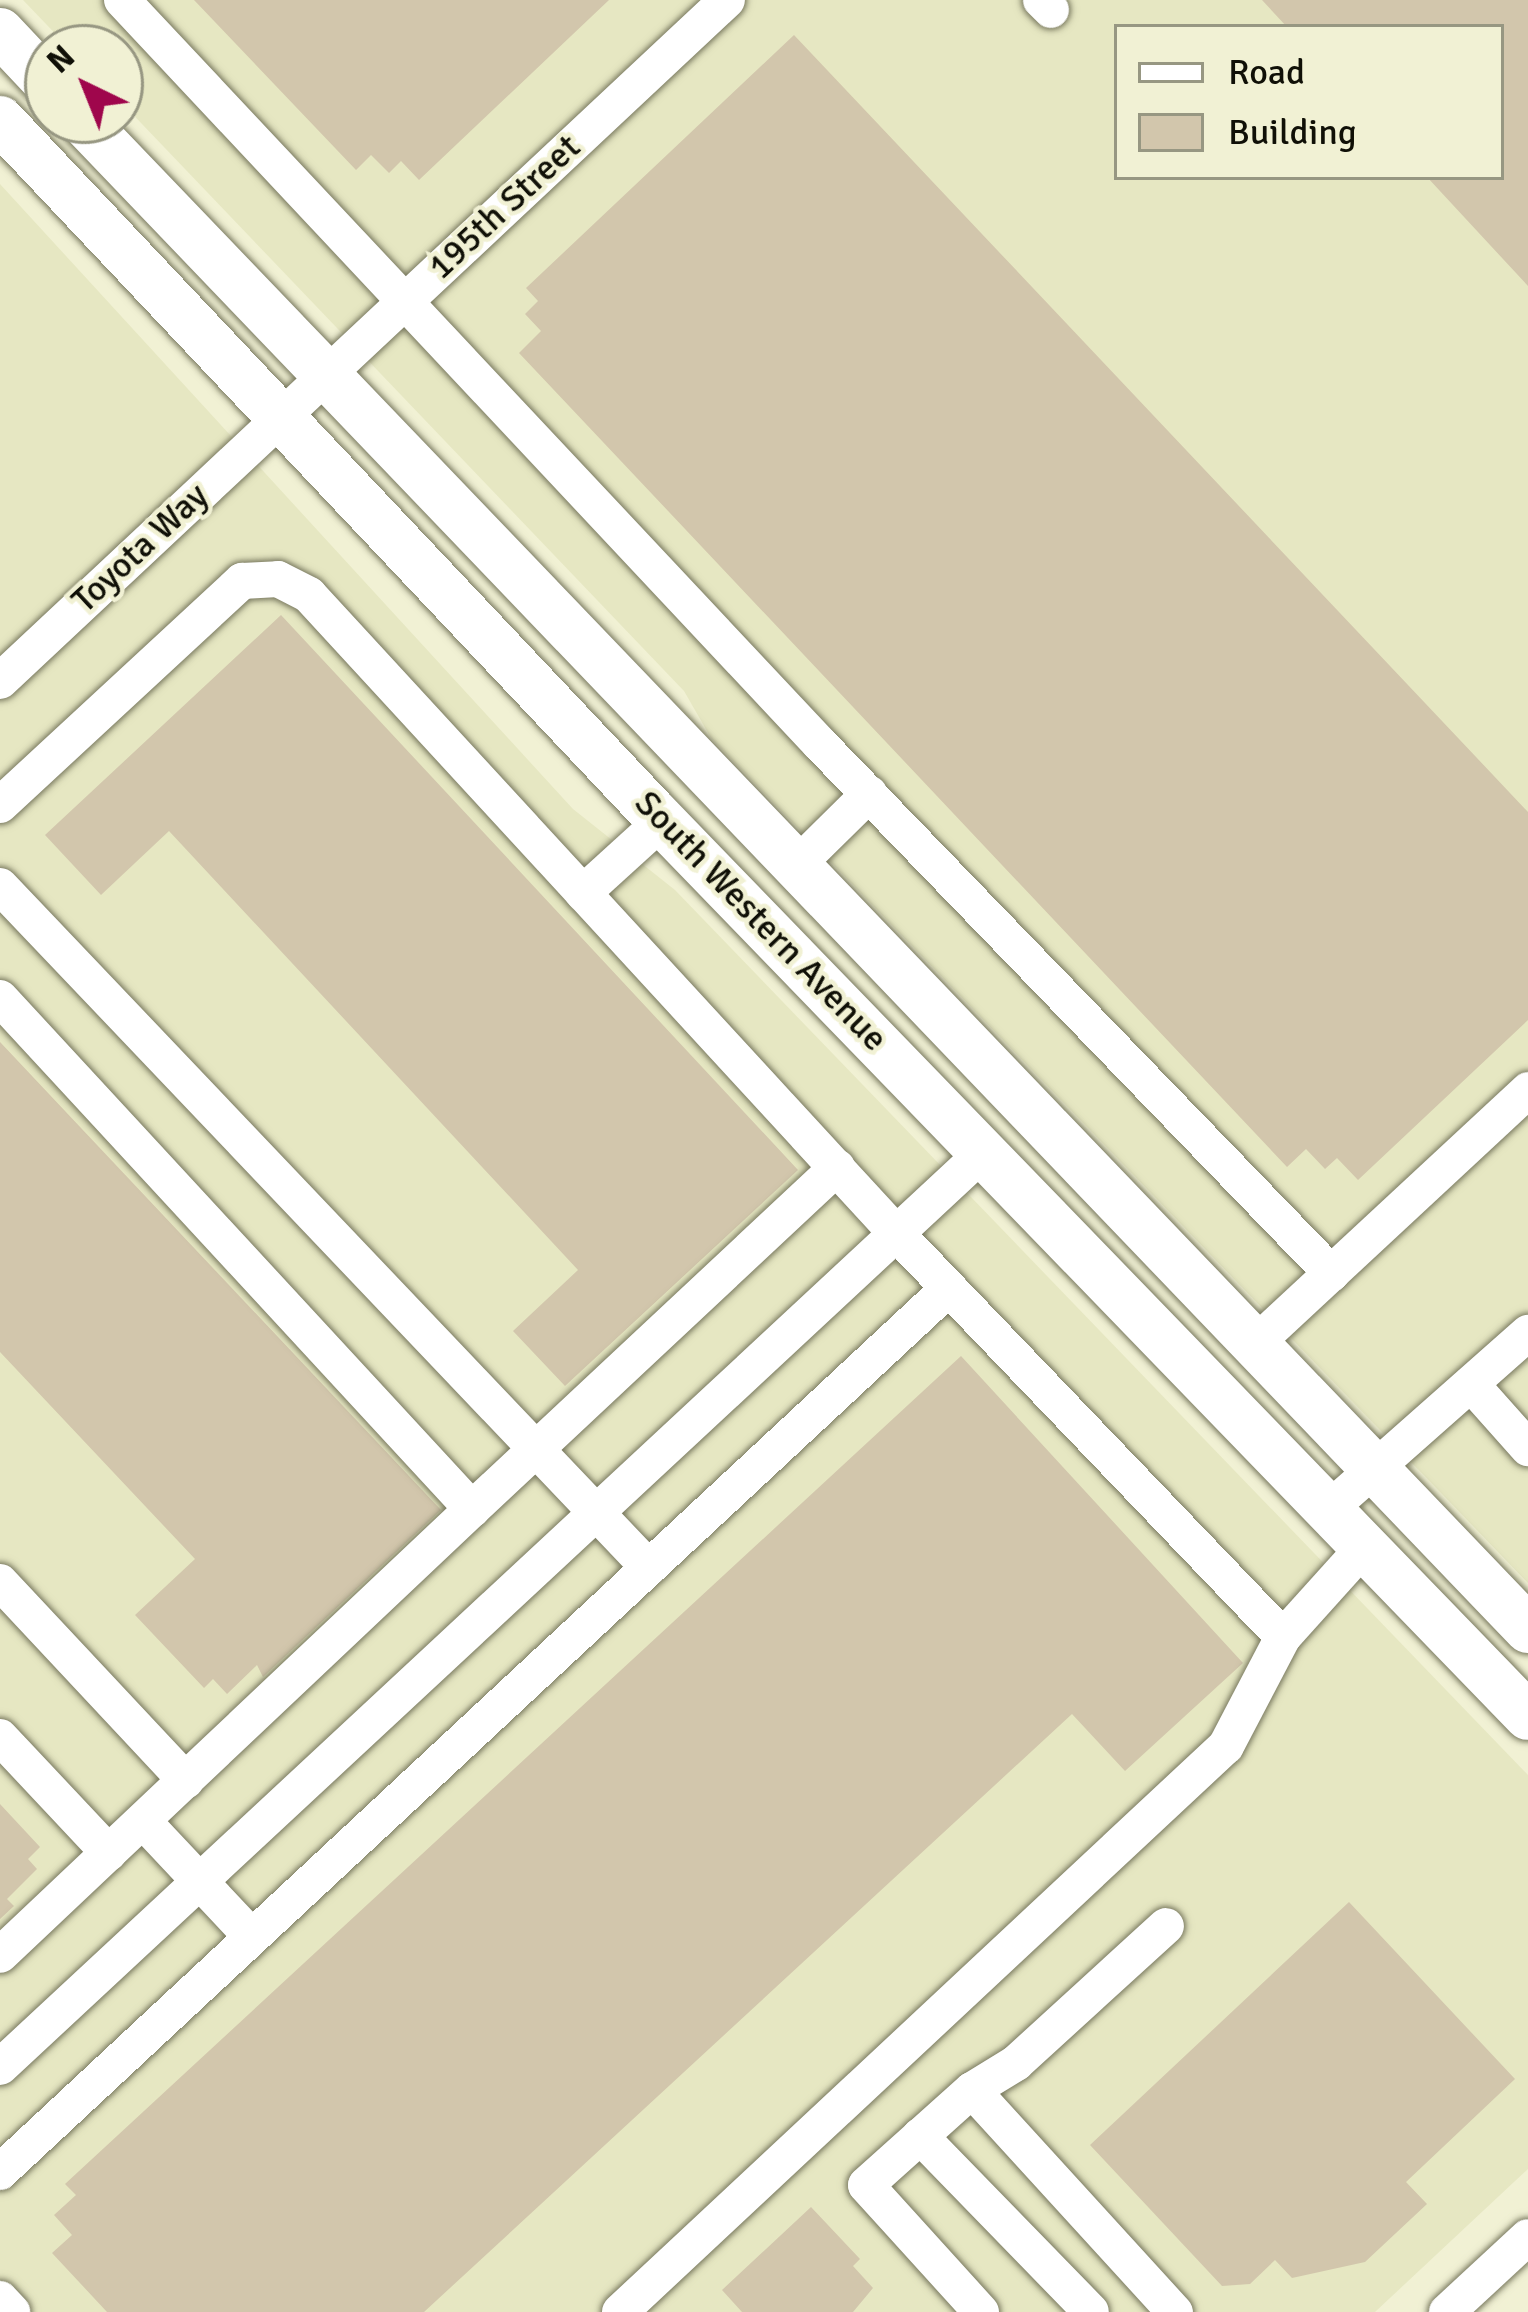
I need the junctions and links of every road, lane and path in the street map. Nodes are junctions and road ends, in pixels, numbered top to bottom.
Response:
1 (122, 0) edge
2 (728, 0) edge
3 (0, 32) edge
4 (24, 58) edge
5 (0, 120) edge
6 (105, 144) edge
7 (406, 298) junction
8 (324, 374) junction
9 (281, 416) junction
10 (0, 681) edge
11 (869, 794) junction
12 (0, 805) edge
13 (662, 821) junction
14 (796, 866) junction
15 (0, 886) edge
16 (583, 892) junction
17 (0, 998) edge
18 (1528, 1090) edge
19 (984, 1152) junction
20 (837, 1168) junction
21 (897, 1234) junction
22 (1331, 1273) junction
23 (949, 1288) junction
24 (1528, 1334) edge
25 (1255, 1344) junction
26 (1471, 1384) junction
27 (1528, 1448) edge
28 (538, 1449) junction
29 (1375, 1469) junction
30 (472, 1509) junction
31 (1329, 1509) junction
32 (597, 1512) junction
33 (1365, 1546) junction
34 (649, 1568) junction
35 (0, 1582) edge
36 (1528, 1629) edge
37 (1282, 1637) junction
38 (1528, 1716) edge
39 (0, 1737) edge
40 (186, 1781) junction
41 (143, 1821) junction
42 (109, 1853) junction
43 (200, 1881) junction
44 (1166, 1926) dead end
45 (252, 1937) junction
46 (0, 1955) edge
47 (0, 2067) edge
48 (972, 2090) junction
49 (920, 2136) junction
50 (0, 2171) edge
51 (1528, 2236) edge
52 (0, 2299) edge
53 (961, 2305) edge
54 (12, 2312) edge
55 (620, 2312) edge
56 (1090, 2312) edge
57 (1175, 2312) edge
58 (1448, 2312) edge

1 - 7 street
2 - 7 street, 195th Street
3 - 4 main road
5 - 9 main road, South Western Avenue
6 - 8 main road, South Western Avenue
7 - 8 street, 195th Street
7 - 11 street
8 - 9 street, 195th Street
8 - 14 main road, South Western Avenue
9 - 10 street, Toyota Way
9 - 13 main road, South Western Avenue
11 - 14 street
11 - 22 street
12 - 16 street
13 - 16 street
13 - 19 main road, South Western Avenue
14 - 25 main road, South Western Avenue
15 - 28 street
16 - 20 street
17 - 30 street
18 - 22 street
19 - 21 street
19 - 31 main road, South Western Avenue
20 - 21 street
20 - 28 street
21 - 23 street
21 - 32 street
22 - 25 street
23 - 34 street
23 - 37 street
24 - 26 street
25 - 29 main road, South Western Avenue
26 - 27 street
26 - 29 street
28 - 30 street
28 - 32 street
29 - 31 street
29 - 36 main road, South Western Avenue
30 - 40 street
31 - 33 main road, South Western Avenue
32 - 34 street
32 - 43 street
33 - 37 street
33 - 38 main road, South Western Avenue
34 - 45 street
35 - 40 street
37 - 55 street
39 - 42 street
40 - 41 street
41 - 42 street
41 - 43 street
42 - 46 street
43 - 45 street
43 - 47 street
44 - 48 street
45 - 50 street
48 - 49 street
48 - 57 street
49 - 53 street
49 - 56 street
51 - 58 street
52 - 54 street

